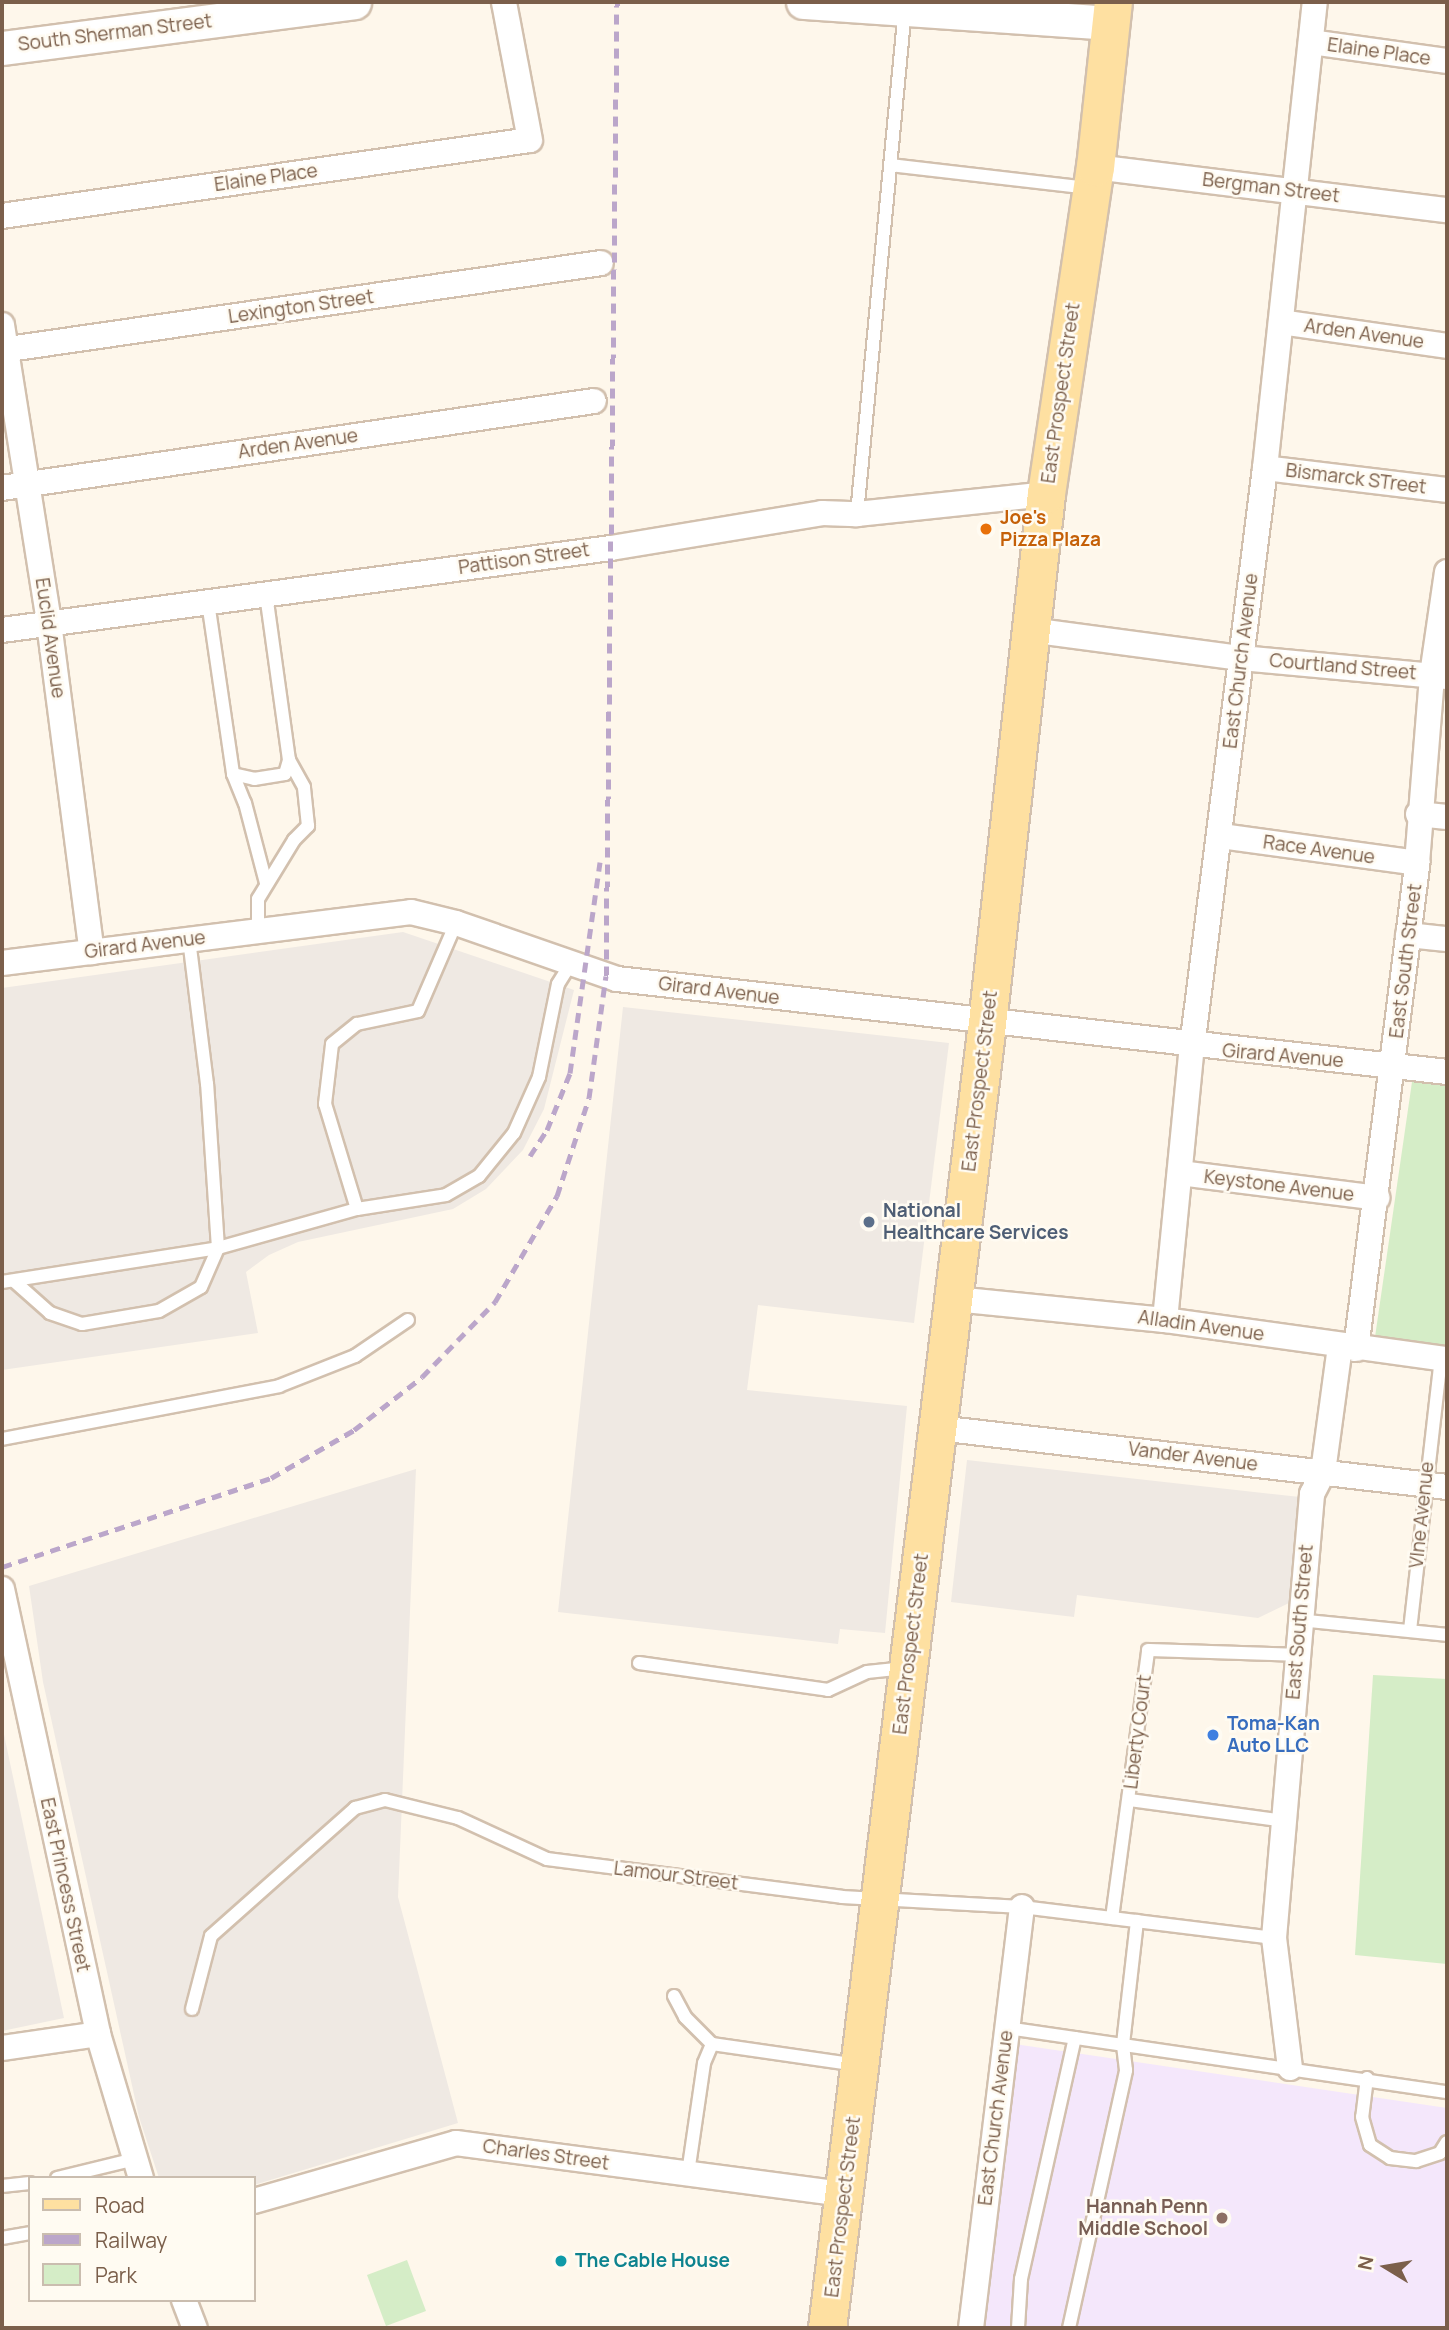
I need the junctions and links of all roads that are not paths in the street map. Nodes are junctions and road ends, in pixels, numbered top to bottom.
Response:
1 (354, 2) edge
2 (503, 2) edge
3 (803, 2) edge
4 (1315, 2) edge
5 (896, 6) edge
6 (1111, 13) edge
7 (1311, 42) junction
8 (2, 48) edge
9 (1447, 61) edge
10 (890, 165) junction
11 (1094, 178) junction
12 (1293, 191) junction
13 (1447, 210) edge
14 (2, 216) edge
15 (601, 263) dead end
16 (1281, 322) junction
17 (2, 325) edge
18 (1447, 346) edge
19 (3, 350) edge
20 (594, 401) dead end
21 (1265, 468) junction
22 (27, 484) junction
23 (2, 488) edge
24 (1447, 490) edge
25 (1046, 494) junction
26 (857, 514) junction
27 (1447, 572) edge
28 (266, 594) junction
29 (208, 602) junction
30 (49, 623) junction
31 (2, 630) edge
32 (1030, 630) junction
33 (1241, 658) junction
34 (1440, 676) edge
35 (289, 760) junction
36 (233, 774) junction
37 (1418, 814) junction
38 (1447, 817) edge
39 (1221, 836) junction
40 (1417, 863) junction
41 (266, 883) junction
42 (456, 923) junction
43 (258, 931) junction
44 (1408, 935) junction
45 (1447, 939) edge
46 (188, 940) junction
47 (92, 951) junction
48 (2, 963) edge
49 (571, 963) junction
50 (987, 1023) junction
51 (1192, 1047) junction
52 (1393, 1066) junction
53 (1447, 1072) edge
54 (1181, 1173) junction
55 (1377, 1198) junction
56 (357, 1209) junction
57 (218, 1248) junction
58 (8, 1282) edge
59 (954, 1299) junction
60 (408, 1320) dead end
61 (1165, 1320) junction
62 (1348, 1348) junction
63 (1444, 1358) edge
64 (938, 1428) junction
65 (2, 1439) edge
66 (1323, 1472) junction
67 (1436, 1486) edge
68 (2, 1589) edge
69 (5, 1617) edge
70 (1298, 1620) junction
71 (1410, 1630) junction
72 (1447, 1634) edge
73 (1296, 1655) junction
74 (639, 1663) dead end
75 (907, 1668) junction
76 (1130, 1800) junction
77 (1286, 1821) junction
78 (882, 1896) junction
79 (1022, 1907) junction
80 (1112, 1918) junction
81 (1137, 1921) junction
82 (1275, 1938) junction
83 (674, 1996) dead end
84 (192, 2009) dead end
85 (1007, 2028) junction
86 (98, 2034) junction
87 (1075, 2038) junction
88 (712, 2044) junction
89 (1123, 2045) junction
90 (2, 2048) edge
91 (861, 2065) junction
92 (1290, 2067) junction
93 (1367, 2078) junction
94 (1447, 2092) edge
95 (1447, 2142) edge
96 (138, 2168) edge
97 (688, 2174) junction
98 (73, 2176) edge
99 (28, 2183) edge
100 (2, 2186) edge
101 (844, 2194) junction
102 (256, 2200) edge
103 (28, 2233) edge
104 (2, 2238) edge
105 (185, 2302) edge
106 (195, 2328) edge
107 (828, 2328) edge
108 (971, 2328) edge
109 (1018, 2328) edge
110 (1069, 2328) edge

1 - 8 main road, South Sherman Street
2 - 14 street, Elaine Place
3 - 5 main road
4 - 7 street, East Church Avenue
5 - 6 main road
5 - 10 lane
6 - 11 main road, East Prospect Street
7 - 9 street, Elaine Place
7 - 12 street, East Church Avenue
10 - 11 lane
10 - 26 lane
11 - 12 street, Bergman Street
11 - 25 main road, East Prospect Street
12 - 13 street, Bergman Street
12 - 16 street, East Church Avenue
15 - 19 street, Lexington Street
16 - 18 street, Arden Avenue
16 - 21 street, East Church Avenue
17 - 19 street, Euclid Avenue
19 - 22 street, Euclid Avenue
20 - 22 street, Arden Avenue
21 - 24 street, Bismarck STreet
21 - 33 street, East Church Avenue
22 - 23 street, Arden Avenue
22 - 30 street, Euclid Avenue
25 - 26 street, Pattison Street
25 - 32 main road, East Prospect Street
26 - 28 street, Pattison Street
27 - 34 street, East South Street
28 - 29 street, Pattison Street
28 - 35 lane
29 - 30 street, Pattison Street
29 - 36 lane
30 - 31 street, Pattison Street
30 - 47 street, Euclid Avenue
32 - 33 street, Courtland Street
32 - 50 main road, East Prospect Street
33 - 34 street, Courtland Street
33 - 39 street, East Church Avenue
34 - 37 street, East South Street
35 - 36 lane
35 - 41 lane
36 - 41 lane
37 - 38 street
37 - 40 street, East South Street
39 - 40 street, Race Avenue
39 - 51 street, East Church Avenue
40 - 44 street, East South Street
41 - 43 lane
42 - 43 street, Girard Avenue
42 - 49 street, Girard Avenue
42 - 56 lane
43 - 46 street, Girard Avenue
44 - 45 street
44 - 52 street, East South Street
46 - 47 street, Girard Avenue
46 - 57 lane
47 - 48 street, Girard Avenue
49 - 50 street, Girard Avenue
49 - 56 lane
50 - 51 street, Girard Avenue
50 - 59 main road, East Prospect Street
51 - 52 street, Girard Avenue
51 - 54 street, East Church Avenue
52 - 53 street, Girard Avenue
52 - 55 street, East South Street
54 - 55 street, Keystone Avenue
54 - 61 street, East Church Avenue
55 - 62 street, East South Street
56 - 57 lane
57 - 58 lane
57 - 58 lane
59 - 61 street, Alladin Avenue
59 - 64 main road, East Prospect Street
60 - 65 lane
61 - 62 street, Alladin Avenue
62 - 63 street, Alladin Avenue
62 - 66 street, East South Street
63 - 67 lane, VIne Avenue
64 - 66 street, Vander Avenue
64 - 75 main road, East Prospect Street
66 - 67 street, Vander Avenue
66 - 70 street, East South Street
67 - 71 lane, VIne Avenue
68 - 69 street, East Princess Street
69 - 86 street, East Princess Street
70 - 71 lane
70 - 73 street, East South Street
71 - 72 lane
73 - 76 lane, Liberty Court
73 - 77 street, East South Street
74 - 75 lane
75 - 78 main road, East Prospect Street
76 - 77 lane
76 - 80 lane, Liberty Court
77 - 82 street, East South Street
78 - 79 lane, Lamour Street
78 - 84 lane, Lamour Street
78 - 91 main road, East Prospect Street
79 - 80 lane, Lamour Street
79 - 85 street, East Church Avenue
80 - 81 lane, Lamour Street
81 - 82 lane, Lamour Street
81 - 89 lane
82 - 92 street, East South Street
83 - 88 lane
85 - 87 lane
85 - 108 street, East Church Avenue
86 - 90 street
86 - 96 street, East Princess Street
87 - 89 lane
87 - 109 lane
88 - 91 lane
88 - 97 lane
89 - 92 lane
89 - 110 lane
91 - 101 main road, East Prospect Street
92 - 93 lane
93 - 94 lane
93 - 95 lane
96 - 98 lane
97 - 101 street, Charles Street
97 - 102 street, Charles Street
99 - 100 lane
101 - 107 main road, East Prospect Street
103 - 104 lane
105 - 106 street

